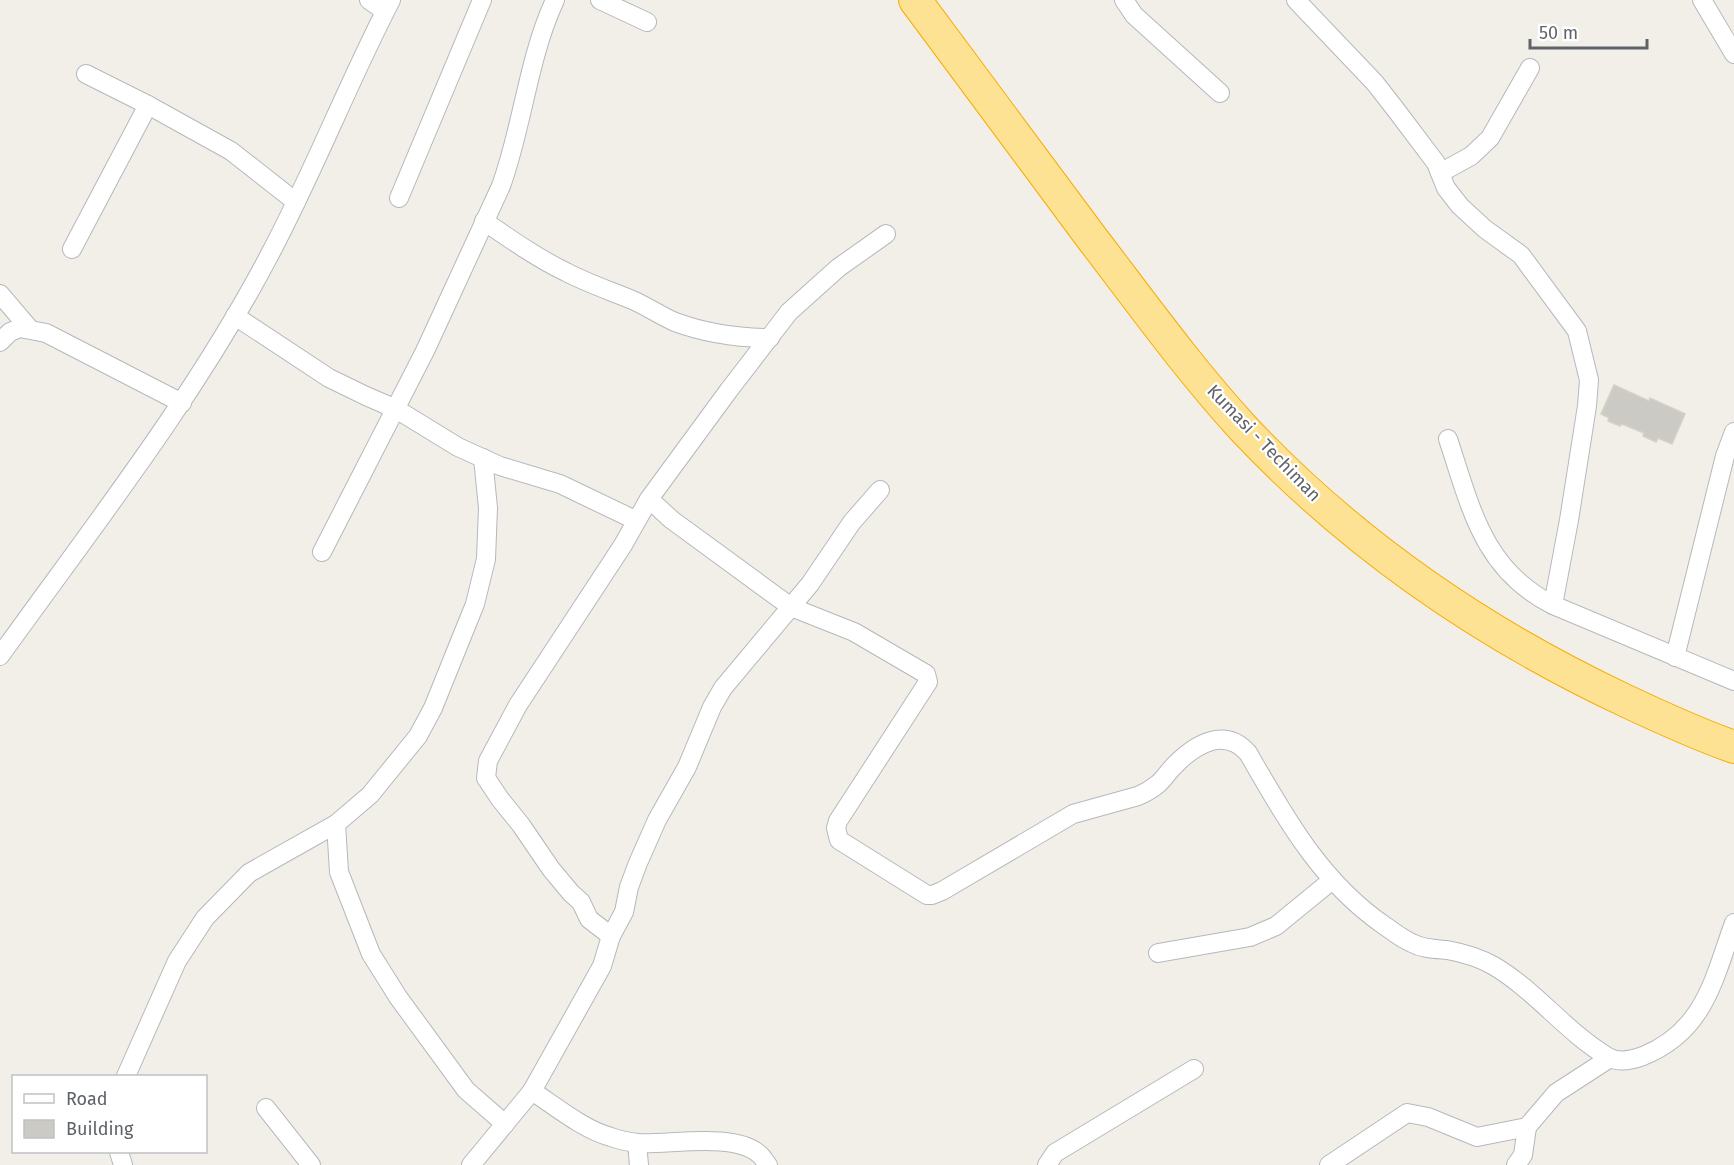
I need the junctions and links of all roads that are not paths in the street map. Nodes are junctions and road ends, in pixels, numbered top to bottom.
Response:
1 (369, 0) edge
2 (482, 0) edge
3 (555, 0) edge
4 (600, 0) edge
5 (915, 0) edge
6 (927, 0) edge
7 (1124, 0) edge
8 (1296, 0) edge
9 (1702, 0) edge
10 (388, 5) edge
11 (647, 22) dead end
12 (1732, 46) edge
13 (962, 63) junction
14 (1530, 68) dead end
15 (86, 74) dead end
16 (1220, 93) dead end
17 (148, 105) junction
18 (1440, 173) junction
19 (399, 198) dead end
20 (296, 202) junction
21 (484, 221) junction
22 (886, 234) dead end
23 (72, 249) dead end
24 (0, 294) edge
25 (235, 316) junction
26 (29, 328) junction
27 (771, 338) junction
28 (0, 342) edge
29 (182, 403) junction
30 (396, 408) junction
31 (1734, 432) edge
32 (1448, 439) dead end
33 (483, 458) junction
34 (880, 490) dead end
35 (649, 499) junction
36 (635, 520) junction
37 (322, 552) dead end
38 (1553, 605) junction
39 (791, 607) junction
40 (0, 656) edge
41 (1675, 657) junction
42 (1734, 681) edge
43 (1734, 747) edge
44 (336, 824) junction
45 (1331, 881) junction
46 (1734, 922) edge
47 (612, 936) junction
48 (1158, 953) dead end
49 (1610, 1058) junction
50 (1194, 1069) dead end
51 (127, 1075) edge
52 (532, 1091) junction
53 (266, 1108) dead end
54 (505, 1124) junction
55 (1527, 1127) junction
56 (637, 1143) junction
57 (311, 1165) edge
58 (471, 1165) edge
59 (639, 1165) edge
60 (768, 1165) edge
61 (1047, 1165) edge
62 (1329, 1165) edge
63 (1516, 1165) edge

1 - 10 street
2 - 19 street
3 - 21 street
4 - 11 street
5 - 13 highway, Kumasi - Techiman
6 - 13 street
7 - 16 street
8 - 18 street
9 - 12 street
10 - 20 street
13 - 43 highway, Kumasi - Techiman
14 - 18 street
15 - 17 street
17 - 20 street
17 - 23 street
18 - 38 street
20 - 25 street
21 - 27 street
21 - 30 street
22 - 27 street
24 - 26 street
25 - 29 street
25 - 30 street
26 - 28 street
26 - 29 street
27 - 35 street
29 - 40 street
30 - 33 street
30 - 37 street
31 - 41 street
32 - 38 street
33 - 36 street
33 - 44 street
34 - 39 street
35 - 36 street
35 - 39 street
36 - 47 street
38 - 41 street
39 - 45 street
39 - 47 street
41 - 42 street
44 - 51 street
44 - 54 street
45 - 48 street
45 - 49 street
46 - 49 street
47 - 52 street
49 - 55 street
50 - 61 street
52 - 54 street
52 - 56 street
53 - 57 street
54 - 58 street
55 - 62 street
55 - 63 street
56 - 59 street
56 - 60 street

